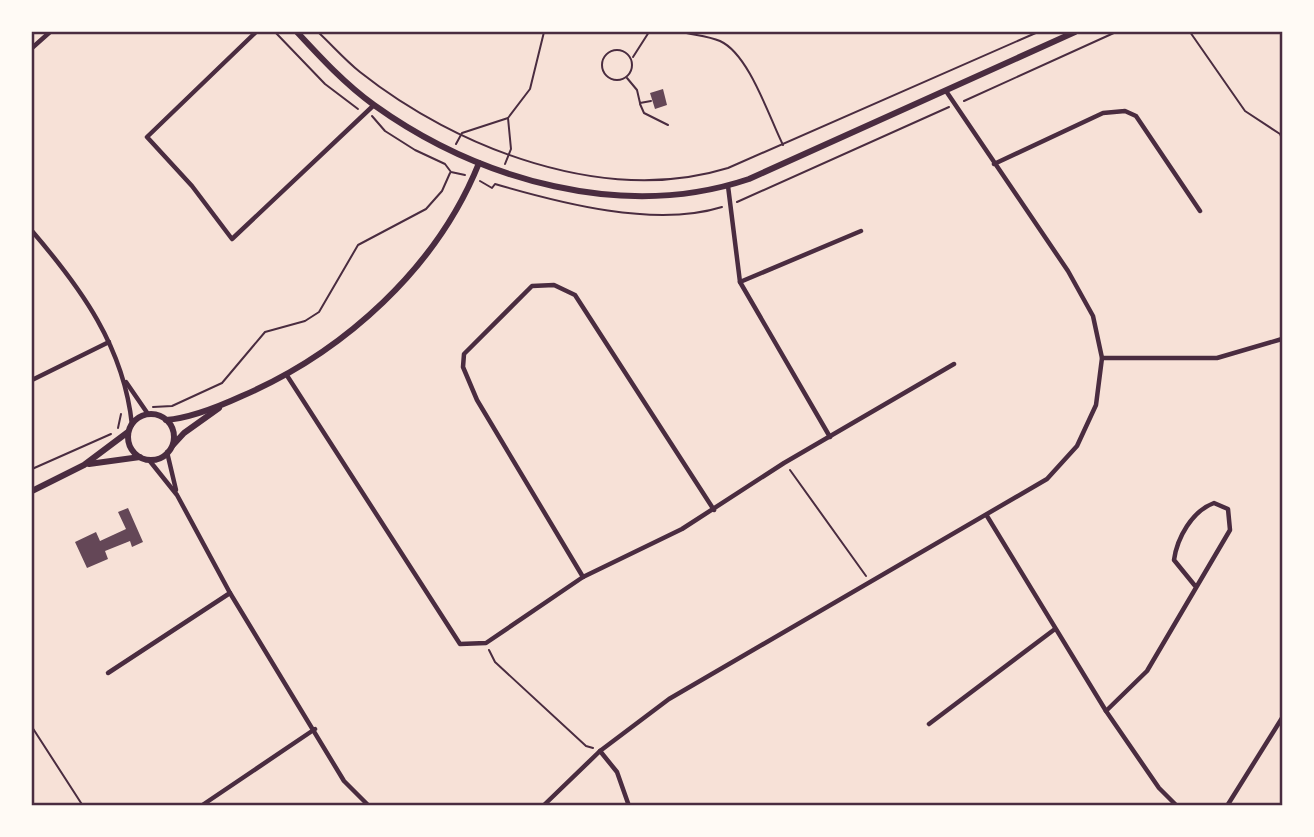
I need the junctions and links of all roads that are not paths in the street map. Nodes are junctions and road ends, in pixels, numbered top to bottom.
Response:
1 (50, 32) edge
2 (256, 32) edge
3 (297, 32) edge
4 (1075, 32) edge
5 (32, 48) edge
6 (946, 91) junction
7 (374, 105) junction
8 (479, 163) junction
9 (994, 164) junction
10 (728, 186) junction
11 (1200, 211) dead end
12 (32, 231) edge
13 (861, 231) dead end
14 (740, 282) junction
15 (1283, 339) edge
16 (109, 342) junction
17 (1102, 358) junction
18 (954, 364) dead end
19 (286, 374) junction
20 (122, 375) junction
21 (32, 380) edge
22 (226, 403) junction
23 (148, 414) junction
24 (166, 420) junction
25 (130, 428) junction
26 (830, 437) junction
27 (169, 450) junction
28 (139, 457) junction
29 (149, 460) junction
30 (84, 466) junction
31 (32, 491) edge
32 (177, 495) junction
33 (714, 510) junction
34 (987, 516) junction
35 (583, 577) junction
36 (1196, 587) junction
37 (230, 593) junction
38 (1055, 629) junction
39 (108, 673) dead end
40 (1106, 711) junction
41 (1283, 718) edge
42 (929, 724) dead end
43 (315, 729) junction
44 (600, 751) junction
45 (201, 806) edge
46 (369, 806) edge
47 (543, 806) edge
48 (629, 806) edge
49 (1177, 806) edge
50 (1227, 806) edge

1 - 5 street
2 - 7 street
3 - 7 street
4 - 6 street
6 - 9 street
6 - 10 street
7 - 8 street
8 - 10 street
8 - 19 street
9 - 11 street
9 - 17 street
10 - 14 street
12 - 16 street
13 - 14 street
14 - 26 street
15 - 17 street
16 - 20 street
16 - 21 street
17 - 34 street
18 - 26 street
19 - 22 street
19 - 35 street
20 - 23 street
20 - 25 street
22 - 24 street
22 - 27 street
23 - 24 street
23 - 25 street
24 - 27 street
25 - 28 street
25 - 30 street
26 - 33 street
27 - 29 street
27 - 32 street
28 - 29 street
28 - 30 street
29 - 32 street
30 - 31 street
32 - 37 street
33 - 35 street
33 - 35 street
34 - 38 street
34 - 44 street
36 - 36 street
36 - 40 street
37 - 39 street
37 - 43 street
38 - 40 street
38 - 42 street
40 - 49 street
41 - 50 street
43 - 45 street
43 - 46 street
44 - 47 street
44 - 48 street

